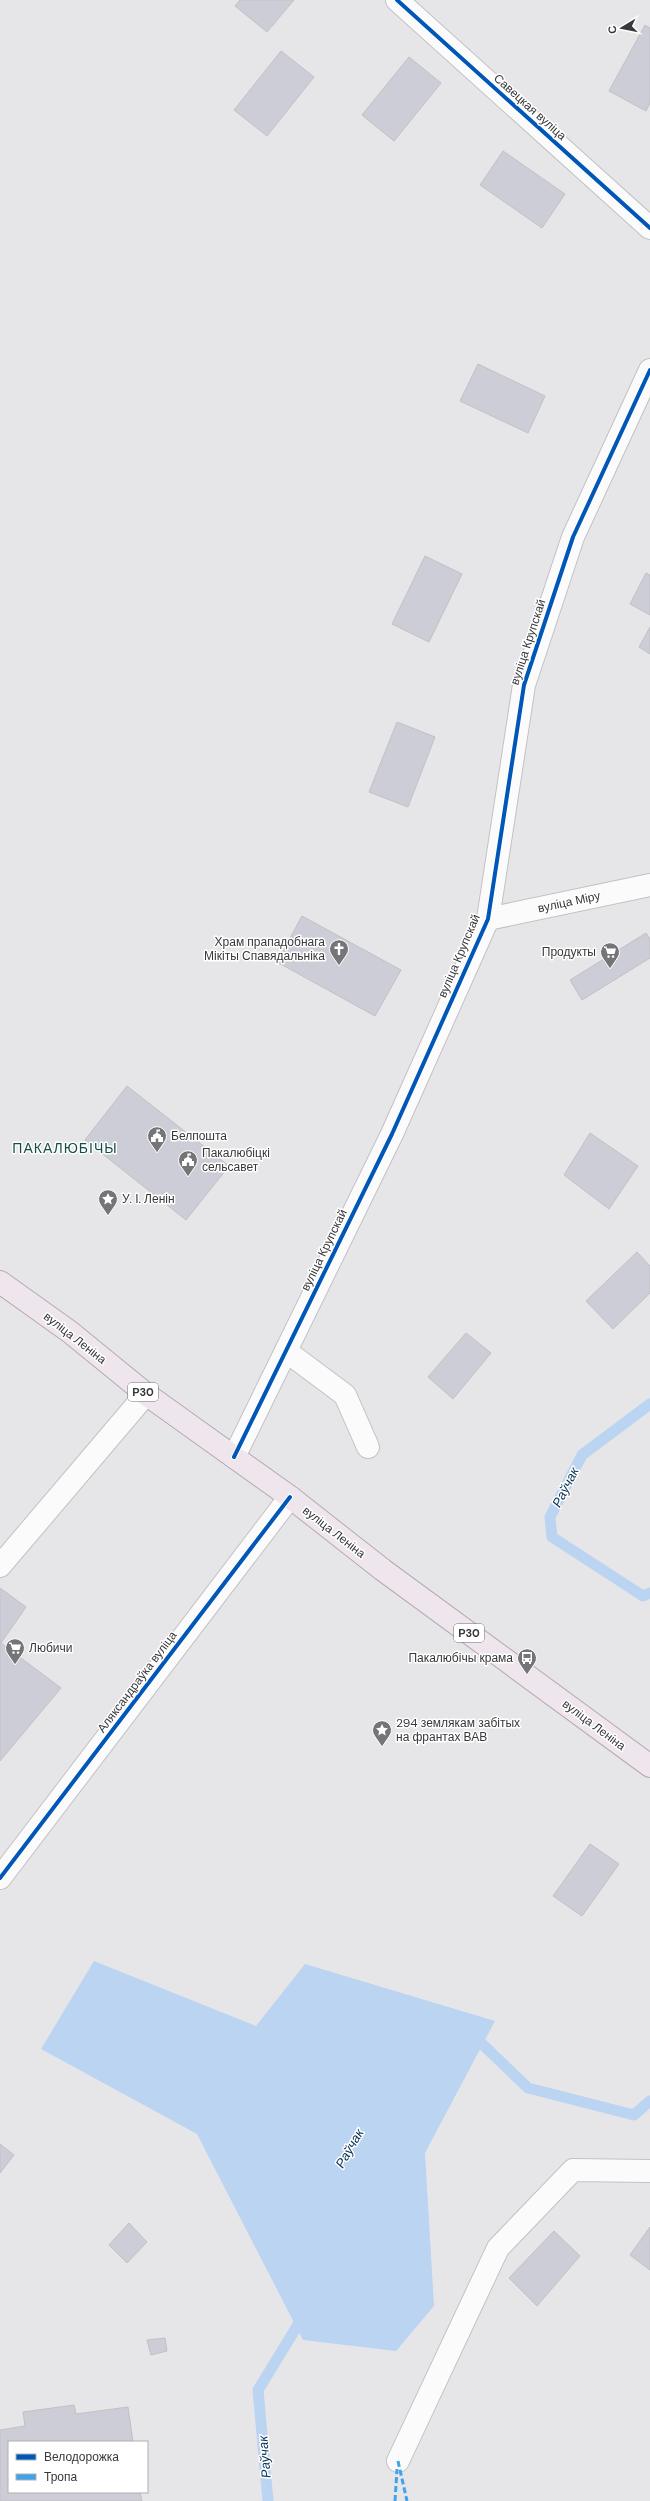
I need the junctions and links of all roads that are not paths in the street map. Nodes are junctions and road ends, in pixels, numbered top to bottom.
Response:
1 (397, 0) edge
2 (650, 228) edge
3 (650, 370) edge
4 (650, 885) edge
5 (488, 919) junction
6 (0, 1282) edge
7 (286, 1351) junction
8 (146, 1394) junction
9 (368, 1447) dead end
10 (234, 1456) junction
11 (290, 1497) junction
12 (0, 1566) edge
13 (650, 1766) edge
14 (0, 1878) edge
15 (650, 2171) edge
16 (398, 2461) dead end

1 - 2 street, Савецкая вуліца
3 - 5 street, вуліца Крупскай
4 - 5 street, вуліца Міру
5 - 7 street, вуліца Крупскай
6 - 8 main road, вуліца Леніна / Р30
7 - 9 street
7 - 10 street, вуліца Крупскай
8 - 10 main road, вуліца Леніна / Р30
8 - 12 street
10 - 11 main road, вуліца Леніна / Р30
11 - 13 main road, вуліца Леніна / Р30
11 - 14 street, Аляксандраўка вуліца
15 - 16 street

